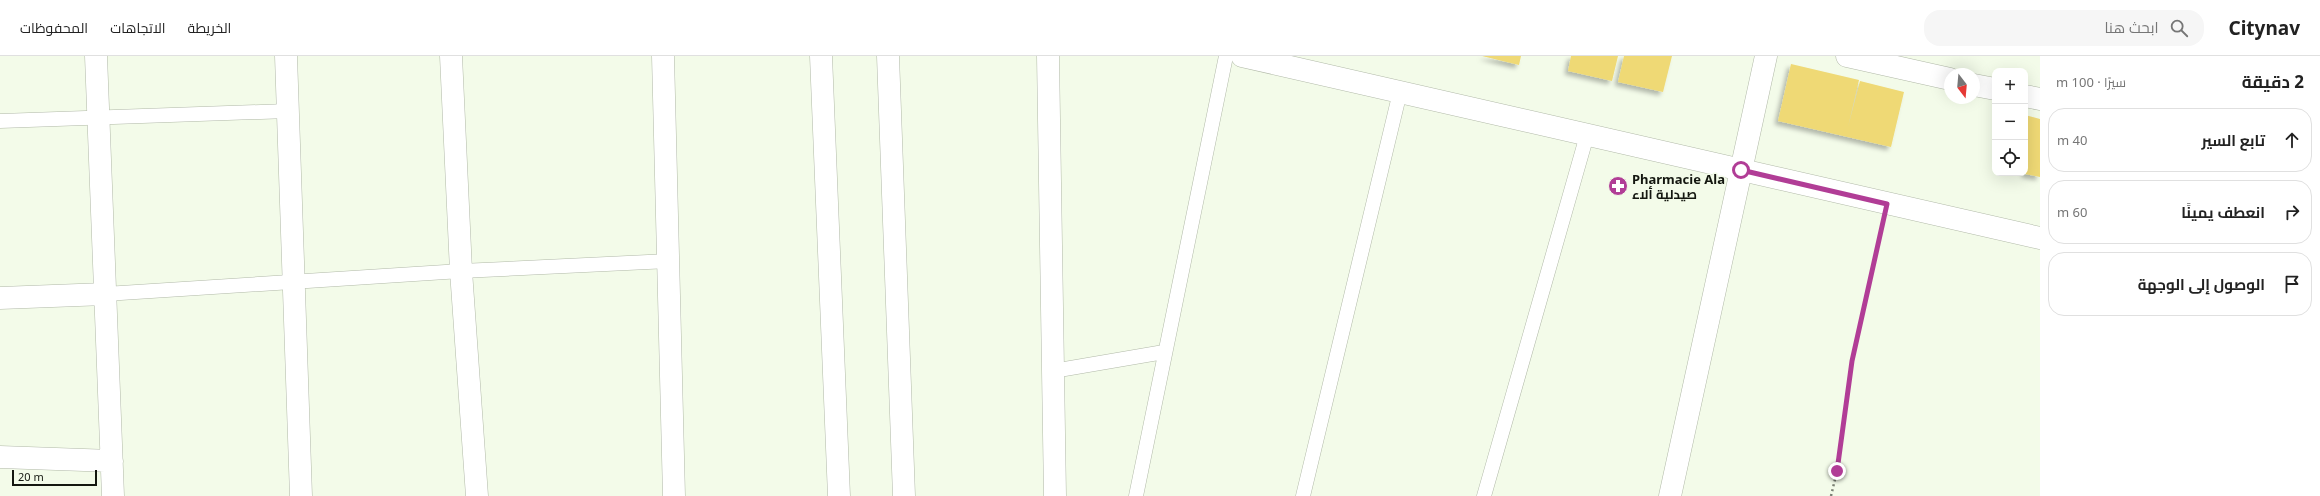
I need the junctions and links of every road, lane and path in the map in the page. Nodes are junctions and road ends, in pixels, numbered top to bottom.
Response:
1 (96, 56) edge
2 (286, 56) edge
3 (450, 56) edge
4 (663, 56) edge
5 (821, 56) edge
6 (888, 56) edge
7 (1048, 56) edge
8 (1226, 56) edge
9 (1242, 56) edge
10 (1766, 56) edge
11 (1847, 56) edge
12 (1944, 78) edge
13 (1980, 86) edge
14 (1992, 88) edge
15 (1400, 92) junction
16 (2028, 97) edge
17 (2040, 100) edge
18 (288, 111) junction
19 (98, 116) junction
20 (0, 121) edge
21 (1587, 135) junction
22 (1741, 170) junction
23 (1887, 204) junction
24 (2040, 238) edge
25 (669, 261) junction
26 (461, 271) junction
27 (294, 283) junction
28 (105, 294) junction
29 (0, 298) edge
30 (1164, 352) junction
31 (1053, 371) junction
32 (0, 457) edge
33 (112, 461) junction
34 (113, 496) edge
35 (301, 496) edge
36 (477, 496) edge
37 (674, 496) edge
38 (839, 496) edge
39 (904, 496) edge
40 (1055, 496) edge
41 (1136, 496) edge
42 (1303, 496) edge
43 (1484, 496) edge
44 (1670, 496) edge
45 (1830, 496) edge

1 - 19 street
2 - 18 street
3 - 26 street
4 - 25 street
5 - 38 street
6 - 39 street
7 - 31 street
8 - 30 lane
9 - 15 street
10 - 22 street
11 - 12 street
13 - 14 street
15 - 21 street
15 - 42 lane
16 - 17 street
18 - 19 lane
18 - 27 street
19 - 20 lane
19 - 28 street
21 - 22 street
21 - 43 lane
22 - 23 street
22 - 44 street
23 - 24 street
23 - 45 path
25 - 26 lane
25 - 37 street
26 - 27 lane
26 - 36 street
27 - 28 lane
27 - 35 street
28 - 29 street
28 - 33 street
30 - 31 lane
30 - 41 lane
31 - 40 street
32 - 33 street
33 - 34 street

